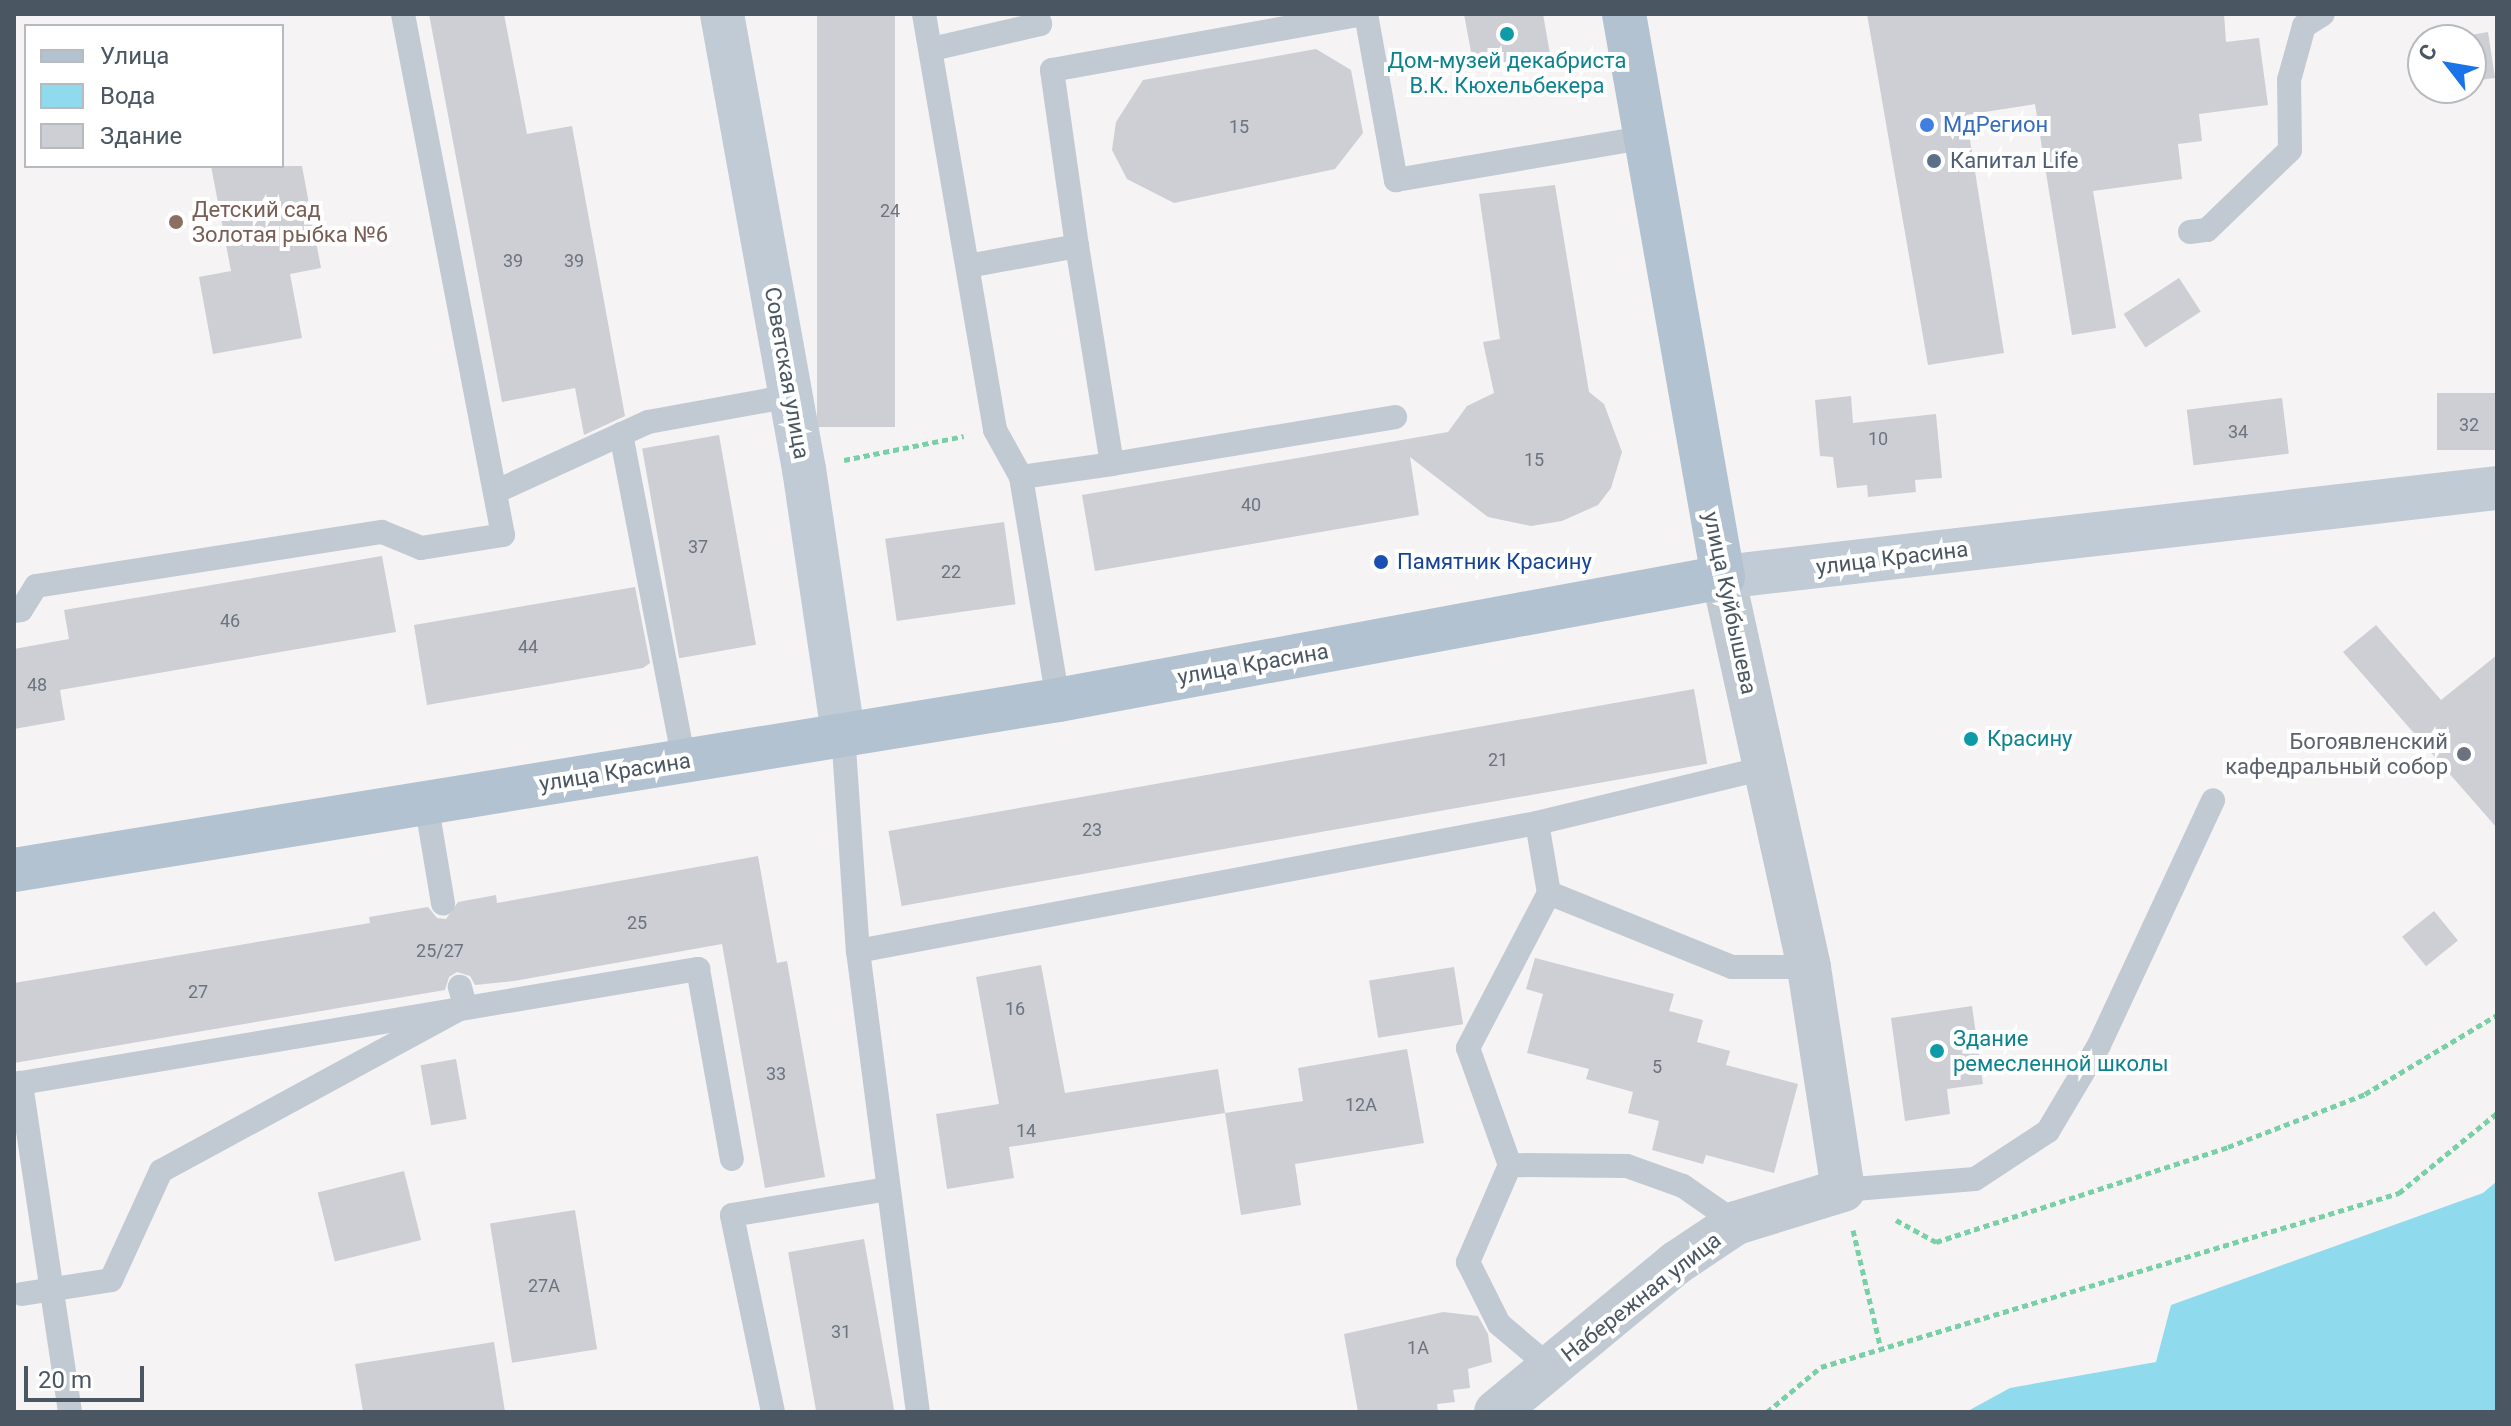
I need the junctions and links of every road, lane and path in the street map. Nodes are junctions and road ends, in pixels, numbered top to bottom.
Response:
1 (403, 14) edge
2 (722, 14) edge
3 (924, 14) edge
4 (1037, 14) edge
5 (1364, 14) edge
6 (1624, 14) edge
7 (2323, 14) edge
8 (932, 49) junction
9 (1643, 138) junction
10 (2190, 232) dead end
11 (1077, 246) junction
12 (968, 266) junction
13 (791, 396) junction
14 (1395, 417) dead end
15 (995, 430) junction
16 (621, 434) junction
17 (1112, 464) junction
18 (804, 469) junction
19 (1021, 477) junction
20 (2497, 488) edge
21 (495, 492) junction
22 (1723, 577) junction
23 (14, 611) edge
24 (1058, 700) junction
25 (843, 733) junction
26 (684, 761) junction
27 (1765, 768) junction
28 (2213, 800) dead end
29 (426, 802) junction
30 (1537, 823) junction
31 (14, 870) edge
32 (1549, 893) junction
33 (443, 904) dead end
34 (858, 951) junction
35 (1809, 967) junction
36 (462, 997) junction
37 (2497, 1015) edge
38 (2497, 1113) edge
39 (732, 1159) dead end
40 (1510, 1165) junction
41 (887, 1189) junction
42 (1843, 1190) junction
43 (1736, 1223) junction
44 (51, 1289) junction
45 (22, 1294) dead end
46 (1881, 1349) junction
47 (1551, 1368) junction
48 (70, 1412) edge
49 (773, 1412) edge
50 (918, 1412) edge
51 (1496, 1412) edge
52 (1767, 1412) edge

1 - 21 lane
2 - 13 street, Советская улица
3 - 8 lane
4 - 8 lane
5 - 9 lane
5 - 11 lane
6 - 9 main road, улица Куйбышева
7 - 10 lane
8 - 12 lane
9 - 22 main road, улица Куйбышева
11 - 12 lane
11 - 17 lane
12 - 15 lane
13 - 16 lane
13 - 18 street, Советская улица
14 - 17 lane
15 - 18 path
15 - 19 lane
16 - 21 lane
16 - 26 lane
17 - 19 lane
18 - 25 street, Советская улица
19 - 24 lane
20 - 22 street, улица Красина
21 - 23 lane
22 - 24 main road, улица Красина
22 - 27 street, улица Куйбышева
24 - 25 main road, улица Красина
25 - 26 main road, улица Красина
25 - 34 lane
26 - 29 main road, улица Красина
27 - 30 lane
27 - 35 street, улица Куйбышева
28 - 42 lane
29 - 31 main road, улица Красина
29 - 33 lane
30 - 32 lane
30 - 34 lane
32 - 35 lane
32 - 40 lane
34 - 41 lane
35 - 42 street, улица Куйбышева
36 - 39 lane
36 - 44 lane
36 - 44 lane
37 - 42 path
38 - 46 path
40 - 43 lane
40 - 47 lane
41 - 49 lane
41 - 50 lane
42 - 43 street, Набережная улица
42 - 46 path
43 - 47 street, Набережная улица
44 - 45 lane
44 - 48 lane
46 - 52 path
47 - 51 street, Набережная улица

